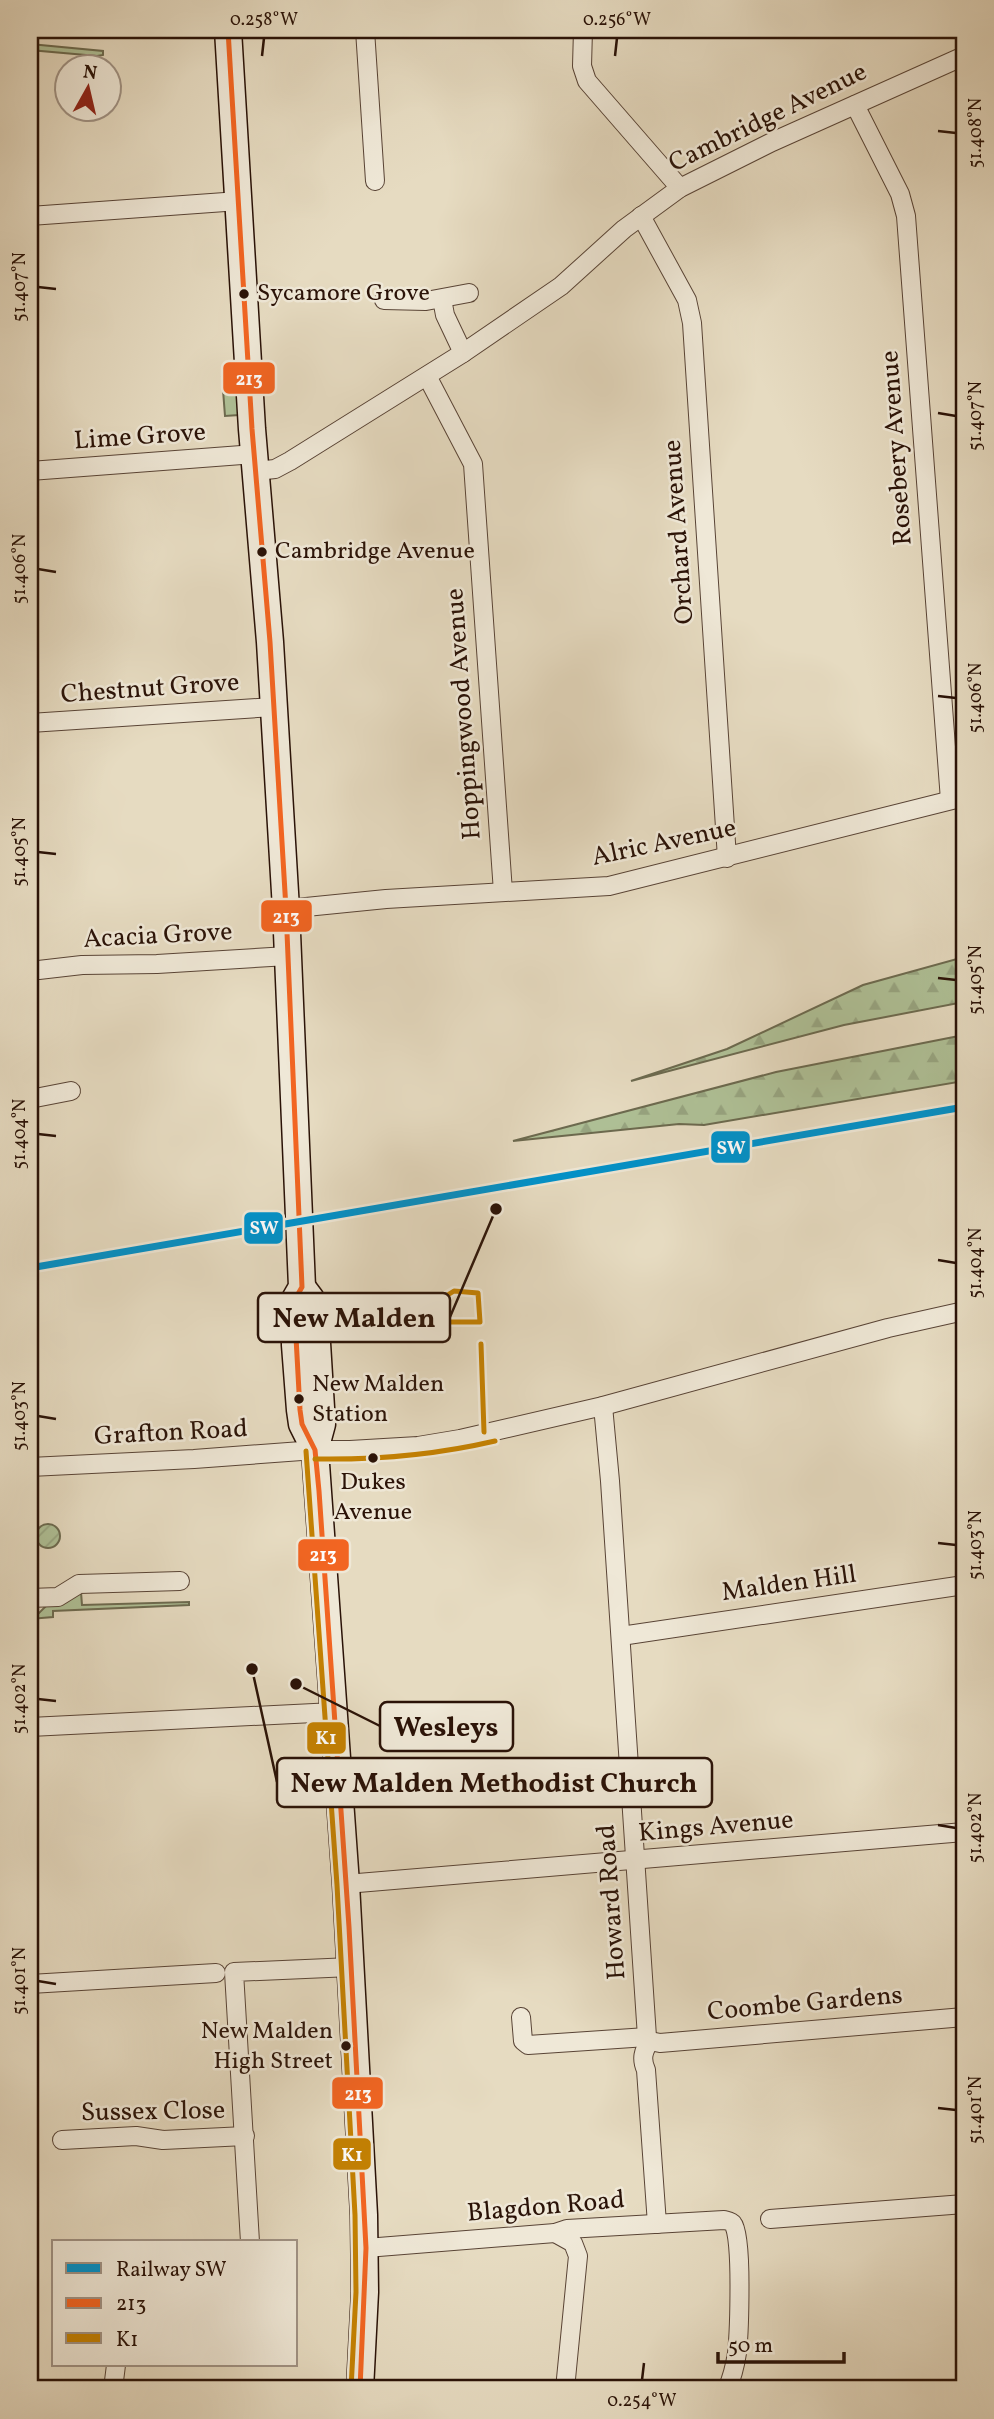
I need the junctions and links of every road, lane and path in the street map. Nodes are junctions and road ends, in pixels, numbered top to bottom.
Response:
1 (228, 30) edge
2 (365, 30) edge
3 (583, 30) edge
4 (964, 56) edge
5 (855, 105) junction
6 (375, 181) dead end
7 (680, 188) junction
8 (239, 201) junction
9 (30, 216) edge
10 (641, 216) junction
11 (469, 293) dead end
12 (442, 299) junction
13 (384, 300) dead end
14 (463, 353) junction
15 (427, 376) junction
16 (255, 462) junction
17 (30, 471) edge
18 (273, 707) junction
19 (30, 723) edge
20 (957, 798) edge
21 (727, 858) junction
22 (503, 892) junction
23 (286, 909) junction
24 (288, 956) junction
25 (30, 971) edge
26 (71, 1091) dead end
27 (30, 1100) edge
28 (964, 1311) edge
29 (603, 1406) junction
30 (315, 1450) junction
31 (30, 1467) edge
32 (180, 1581) dead end
33 (964, 1584) edge
34 (30, 1598) edge
35 (621, 1636) junction
36 (334, 1712) junction
37 (30, 1727) edge
38 (964, 1832) edge
39 (636, 1860) junction
40 (346, 1884) junction
41 (351, 1967) junction
42 (225, 1973) junction
43 (30, 1984) edge
44 (520, 2017) dead end
45 (964, 2017) edge
46 (648, 2039) junction
47 (245, 2136) junction
48 (62, 2140) dead end
49 (964, 2204) edge
50 (771, 2219) dead end
51 (657, 2224) junction
52 (555, 2233) junction
53 (250, 2240) edge
54 (366, 2248) junction
55 (116, 2366) edge
56 (113, 2389) edge
57 (360, 2389) edge
58 (565, 2389) edge
59 (727, 2389) edge

1 - 8 main road
2 - 6 street
3 - 7 street
4 - 5 street, Cambridge Avenue
5 - 7 street, Cambridge Avenue
5 - 20 street, Rosebery Avenue
7 - 10 street, Cambridge Avenue
8 - 9 street
8 - 16 main road
10 - 14 street, Cambridge Avenue
10 - 21 street, Orchard Avenue
11 - 12 street
12 - 13 street
12 - 14 street
14 - 15 street, Cambridge Avenue
15 - 16 street, Cambridge Avenue
15 - 22 street, Hoppingwood Avenue
16 - 17 street, Lime Grove
16 - 18 main road
18 - 19 street, Chestnut Grove
18 - 23 main road
20 - 21 street, Alric Avenue
21 - 22 street, Alric Avenue
22 - 23 street, Alric Avenue
23 - 24 main road
24 - 25 street, Acacia Grove
24 - 30 main road
26 - 27 street
28 - 29 street
29 - 30 street
29 - 35 street, Howard Road
30 - 31 street, Grafton Road
30 - 36 main road
32 - 34 street
33 - 35 street, Malden Hill
35 - 39 street, Howard Road
36 - 37 street
36 - 40 main road
38 - 39 street, Kings Avenue
39 - 40 street, Kings Avenue
39 - 46 street, Howard Road
40 - 41 main road
41 - 42 street
41 - 54 main road
42 - 43 street
42 - 47 street
44 - 46 street, Coombe Gardens
45 - 46 street, Coombe Gardens
46 - 51 street, Howard Road
47 - 48 street, Sussex Close
47 - 53 street
49 - 50 street
51 - 52 street, Blagdon Road
51 - 59 street, Blagdon Road
52 - 54 street, Blagdon Road
52 - 58 street
54 - 57 main road
55 - 56 street

